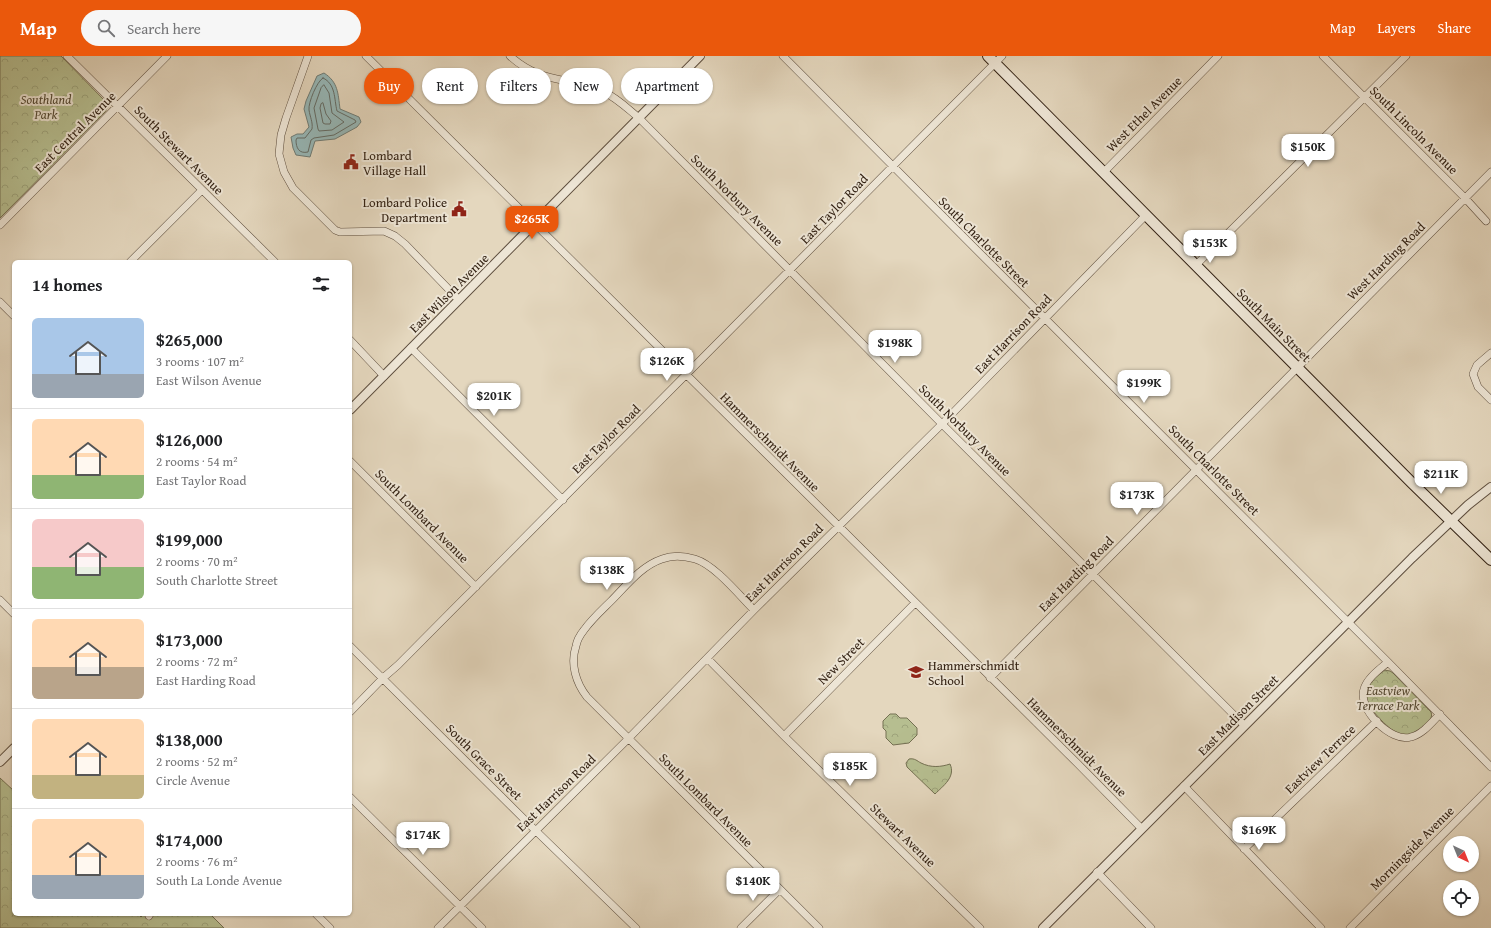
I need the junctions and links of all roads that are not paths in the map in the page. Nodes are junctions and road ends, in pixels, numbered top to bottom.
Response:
1 (66, 56) edge
2 (167, 56) edge
3 (308, 56) edge
4 (366, 56) edge
5 (510, 56) edge
6 (700, 56) edge
7 (783, 56) edge
8 (988, 56) edge
9 (1218, 56) edge
10 (1324, 56) edge
11 (1406, 56) edge
12 (999, 60) edge
13 (1365, 98) junction
14 (118, 107) junction
15 (638, 118) junction
16 (893, 166) junction
17 (1104, 172) junction
18 (1491, 172) edge
19 (202, 190) junction
20 (1465, 198) junction
21 (1146, 215) junction
22 (1486, 221) dead end
23 (534, 223) junction
24 (0, 224) edge
25 (132, 260) edge
26 (273, 260) edge
27 (1196, 265) junction
28 (790, 271) junction
29 (459, 300) junction
30 (0, 302) edge
31 (12, 314) edge
32 (1044, 319) junction
33 (352, 342) edge
34 (411, 348) junction
35 (1491, 353) edge
36 (1298, 368) junction
37 (686, 375) junction
38 (384, 376) junction
39 (1491, 400) edge
40 (352, 408) edge
41 (942, 424) junction
42 (352, 463) edge
43 (1197, 470) junction
44 (1491, 487) edge
45 (563, 500) junction
46 (1451, 520) junction
47 (838, 526) junction
48 (1491, 560) edge
49 (1093, 574) junction
50 (476, 587) junction
51 (0, 600) edge
52 (915, 603) junction
53 (754, 610) junction
54 (12, 612) edge
55 (1348, 621) junction
56 (352, 648) edge
57 (707, 658) junction
58 (1388, 662) junction
59 (383, 678) junction
60 (990, 678) junction
61 (352, 710) edge
62 (1440, 714) junction
63 (1377, 721) junction
64 (1244, 725) junction
65 (784, 736) junction
66 (628, 739) junction
67 (12, 750) edge
68 (0, 762) edge
69 (1491, 767) edge
70 (1184, 786) junction
71 (1491, 786) edge
72 (352, 799) edge
73 (1141, 828) junction
74 (535, 830) junction
75 (1244, 849) junction
76 (1097, 872) junction
77 (779, 890) junction
78 (460, 906) junction
79 (318, 916) edge
80 (330, 928) edge
81 (438, 928) edge
82 (482, 928) edge
83 (636, 928) edge
84 (741, 928) edge
85 (819, 928) edge
86 (980, 928) edge
87 (1043, 928) edge
88 (1151, 928) edge
89 (1321, 928) edge
90 (1350, 928) edge

1 - 14 street, South Stewart Avenue
2 - 14 street, East Central Avenue
3 - 29 street
4 - 23 street, Hammerschmidt Avenue
5 - 15 street, South Norbury Avenue
6 - 15 street, East Wilson Avenue
7 - 16 street, South Charlotte Street
8 - 12 main road, South Main Street
9 - 17 street, West Ethel Avenue
10 - 13 street, South Lincoln Avenue
11 - 13 street
12 - 16 street, East Taylor Road
12 - 17 main road, South Main Street
13 - 20 street, South Lincoln Avenue
13 - 27 street
14 - 19 street, South Stewart Avenue
14 - 24 street, East Central Avenue
15 - 23 street, East Wilson Avenue
15 - 28 street, South Norbury Avenue
16 - 28 street, East Taylor Road
16 - 32 street, South Charlotte Street
17 - 21 main road, South Main Street
18 - 20 street, West Harding Road
19 - 25 street
19 - 26 street, South Stewart Avenue
20 - 22 street, South Lincoln Avenue
20 - 36 street, West Harding Road
21 - 27 main road, South Main Street
21 - 32 street, East Harrison Road
23 - 29 street, East Wilson Avenue
23 - 37 street, Hammerschmidt Avenue
27 - 36 main road, South Main Street
28 - 37 street, East Taylor Road
28 - 41 street, South Norbury Avenue
29 - 34 street, East Wilson Avenue
30 - 31 street
32 - 41 street, East Harrison Road
32 - 43 street, South Charlotte Street
33 - 38 street
34 - 38 street, East Wilson Avenue
34 - 45 street
35 - 39 street
36 - 43 street, East Harding Road
36 - 46 main road, South Main Street
37 - 45 street, East Taylor Road
37 - 47 street, Hammerschmidt Avenue
38 - 40 street, East Wilson Avenue
41 - 47 street, East Harrison Road
41 - 49 street, South Norbury Avenue
42 - 50 street, South Lombard Avenue
43 - 49 street, East Harding Road
43 - 55 street, South Charlotte Street
44 - 46 street, East Madison Street
45 - 50 street, East Taylor Road
46 - 48 main road, South Main Street
46 - 55 street, East Madison Street
47 - 52 street, Hammerschmidt Avenue
47 - 53 street, East Harrison Road
49 - 60 street, East Harding Road
49 - 64 street, South Norbury Avenue
50 - 59 street, East Taylor Road
51 - 54 street
52 - 60 street, Hammerschmidt Avenue
52 - 65 street, New Street
53 - 57 street, East Harrison Road
53 - 66 street, South Lombard Avenue
55 - 58 street, South Charlotte Street
55 - 64 street, East Madison Street
56 - 59 street, South Grace Street
57 - 65 street, Stewart Avenue
57 - 66 street, East Harrison Road
58 - 62 street, South Charlotte Street
58 - 63 street
59 - 61 street, East Taylor Road
59 - 74 street, South Grace Street
60 - 73 street, Hammerschmidt Avenue
62 - 63 street
62 - 69 street, South Charlotte Street
63 - 75 street, Eastview Terrace
64 - 70 street, East Madison Street
65 - 86 street, Stewart Avenue
66 - 74 street, East Harrison Road
66 - 77 street, South Lombard Avenue
67 - 68 street
70 - 73 street, East Madison Street
70 - 75 street
71 - 90 street, Morningside Avenue
72 - 78 street
73 - 76 street, East Madison Street
74 - 78 street, East Harrison Road
74 - 83 street, South Grace Street
75 - 89 street
76 - 87 street, East Madison Street
76 - 88 street
77 - 84 street
77 - 85 street, South Lombard Avenue
78 - 81 street, East Harrison Road
78 - 82 street
79 - 80 street

